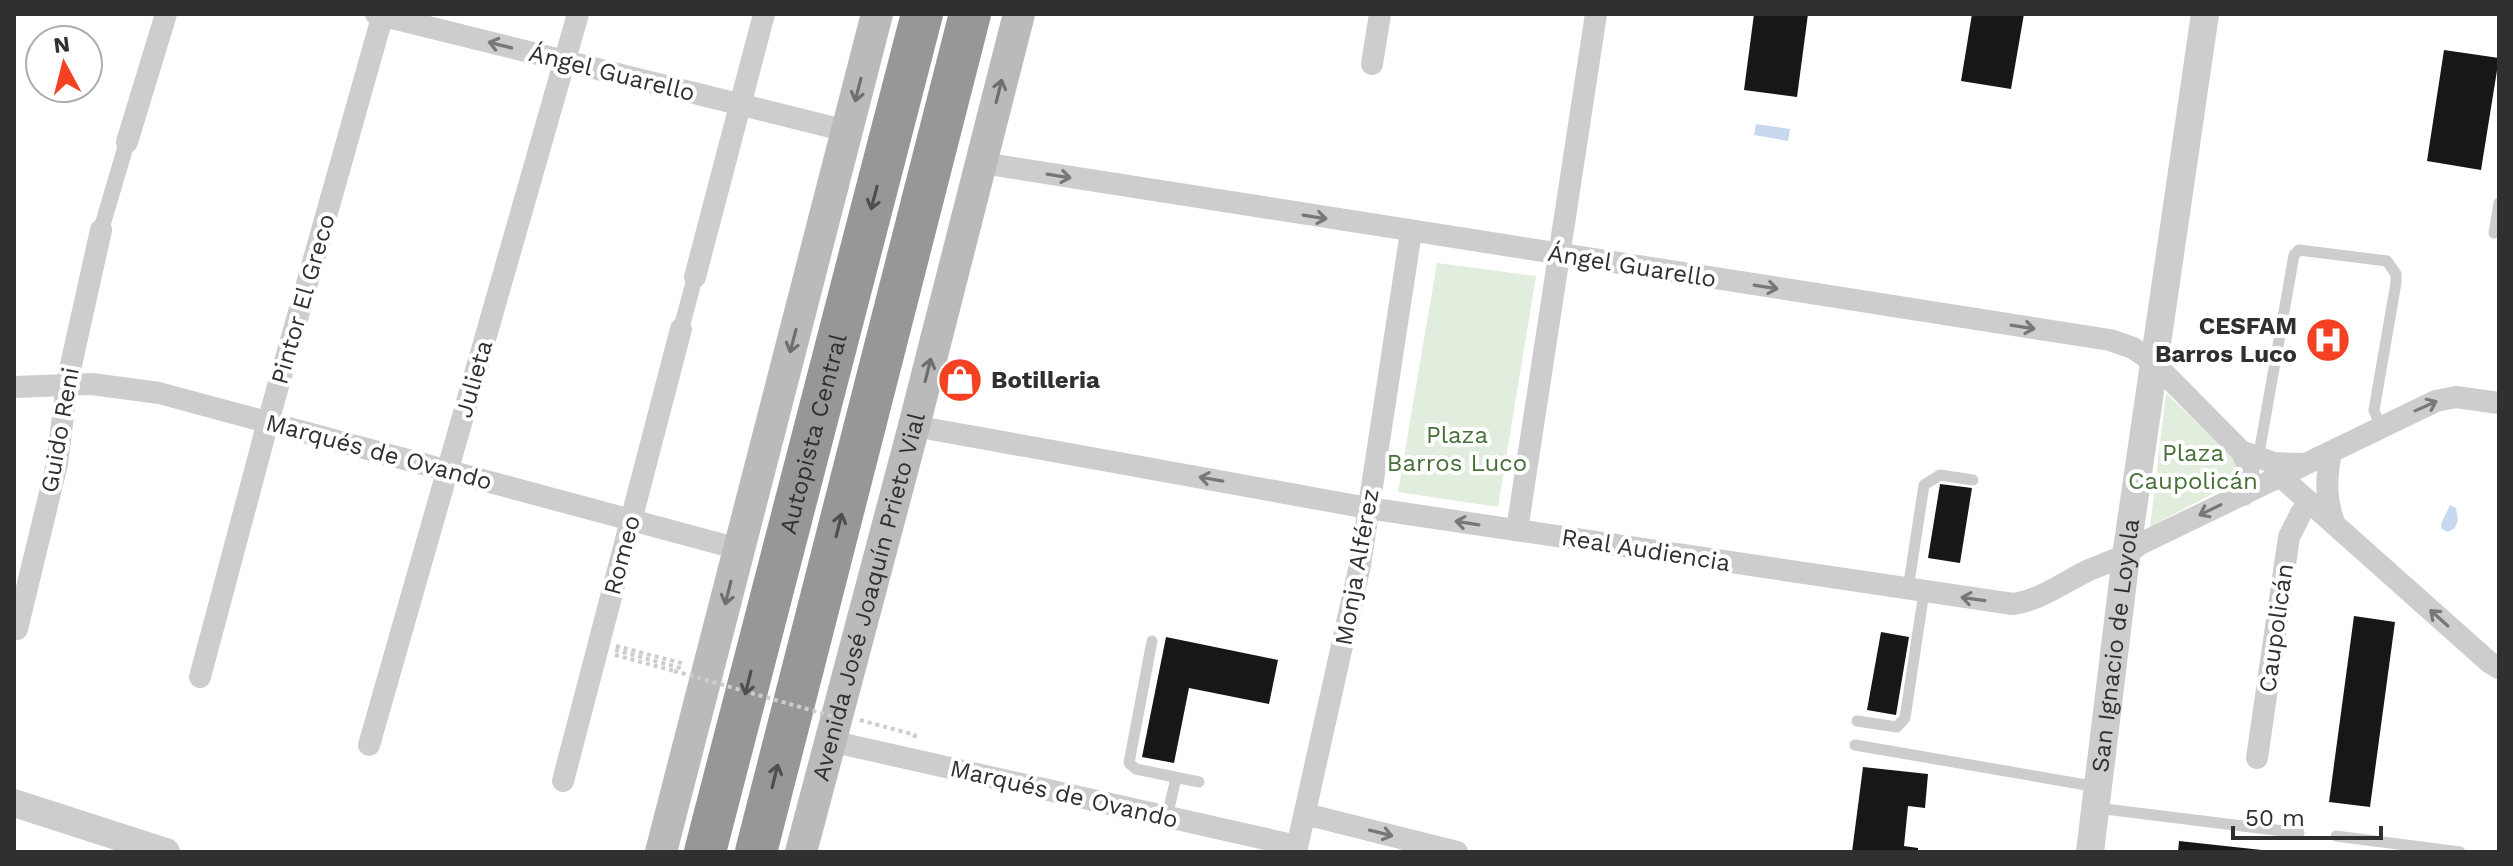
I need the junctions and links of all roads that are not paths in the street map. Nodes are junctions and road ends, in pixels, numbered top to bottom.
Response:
1 (166, 14) edge
2 (578, 14) edge
3 (764, 14) edge
4 (877, 14) edge
5 (922, 14) edge
6 (970, 14) edge
7 (988, 14) edge
8 (1019, 14) edge
9 (1380, 14) edge
10 (1596, 14) edge
11 (2205, 14) edge
12 (381, 15) edge
13 (565, 61) junction
14 (1372, 64) dead end
15 (741, 105) junction
16 (941, 128) junction
17 (847, 131) junction
18 (127, 142) joint
19 (982, 163) junction
20 (2499, 203) edge
21 (101, 230) joint
22 (1411, 232) junction
23 (2494, 233) dead end
24 (1559, 255) junction
25 (695, 277) joint
26 (681, 329) joint
27 (2153, 362) junction
28 (67, 383) junction
29 (14, 387) edge
30 (2499, 403) edge
31 (268, 422) junction
32 (914, 426) junction
33 (2381, 428) junction
34 (2331, 452) junction
35 (2250, 455) junction
36 (2307, 463) junction
37 (448, 471) junction
38 (2280, 476) junction
39 (1973, 480) dead end
40 (2243, 495) junction
41 (2309, 503) junction
42 (1368, 508) junction
43 (631, 520) junction
44 (2336, 526) junction
45 (1517, 530) junction
46 (739, 549) junction
47 (2126, 556) junction
48 (1916, 590) junction
49 (17, 629) dead end
50 (1152, 641) dead end
51 (2499, 668) edge
52 (200, 677) dead end
53 (1857, 721) dead end
54 (836, 730) junction
55 (369, 745) dead end
56 (1855, 745) dead end
57 (2257, 758) dead end
58 (1176, 778) junction
59 (563, 781) dead end
60 (1199, 782) dead end
61 (2097, 797) junction
62 (14, 803) edge
63 (1305, 814) junction
64 (1167, 817) junction
65 (14, 823) edge
66 (2299, 833) dead end
67 (2336, 836) dead end
68 (1296, 849) edge
69 (105, 852) edge
70 (166, 852) edge
71 (661, 852) edge
72 (705, 852) edge
73 (756, 852) edge
74 (801, 852) edge
75 (1457, 852) edge
76 (2090, 852) edge
77 (2460, 852) edge

1 - 18 street
2 - 13 street, Julieta
3 - 15 street
4 -> 17 main road
5 -> 72 highway, Autopista Central
6 - 16 highway, Autopista Central
7 - 16 highway
19 -> 8 main road, Avenida José Joaquín Prieto Vial
9 - 14 street
10 - 24 street
11 - 27 street, San Ignacio de Loyola
13 -> 12 street, Ángel Guarello
12 - 31 street, Pintor El Greco
13 - 15 street, Ángel Guarello
13 - 37 street, Julieta
15 - 17 street, Ángel Guarello
15 - 25 street
73 -> 16 highway, Autopista Central
17 -> 46 main road
18 - 21 street
19 -> 22 street, Ángel Guarello
32 -> 19 main road, Avenida José Joaquín Prieto Vial
20 - 23 lane
21 - 28 street, Guido Reni
22 - 24 street, Ángel Guarello
22 - 42 street, Monja Alférez
24 -> 27 street, Ángel Guarello
24 - 45 street
25 - 26 street
26 - 43 street, Romeo
27 - 35 street, Ángel Guarello
27 - 47 street, San Ignacio de Loyola
28 - 29 street, Marqués de Ovando
28 - 31 street, Marqués de Ovando
28 - 49 street, Guido Reni
33 -> 30 street
31 - 37 street, Marqués de Ovando
31 - 52 street, Pintor El Greco
42 -> 32 street, Real Audiencia
32 - 54 main road, Avenida José Joaquín Prieto Vial
33 - 34 street
33 - 35 lane
34 - 36 street
34 - 44 street
35 - 36 street
35 - 40 street
36 - 38 street
37 - 43 street, Marqués de Ovando
37 - 55 street, Julieta
38 - 40 street, Real Audiencia
38 - 41 street
39 - 48 lane
40 -> 47 street, Real Audiencia
41 - 44 street
41 - 57 street, Caupolicán
45 -> 42 street, Real Audiencia
42 - 63 street, Monja Alférez
43 - 46 street, Marqués de Ovando
43 - 59 street, Romeo
51 -> 44 street
45 - 48 street, Real Audiencia
46 -> 71 main road
47 -> 48 street, Real Audiencia
47 - 61 street, San Ignacio de Loyola
48 - 53 lane
50 - 58 lane
54 - 64 street, Marqués de Ovando
54 - 74 main road, Avenida José Joaquín Prieto Vial
56 - 61 lane
58 - 60 lane
58 - 64 lane
61 - 66 lane
61 - 76 street, San Ignacio de Loyola
62 - 70 street
63 - 68 street, Monja Alférez
63 -> 75 street
64 - 68 street, Marqués de Ovando
65 - 69 street
67 - 77 lane

